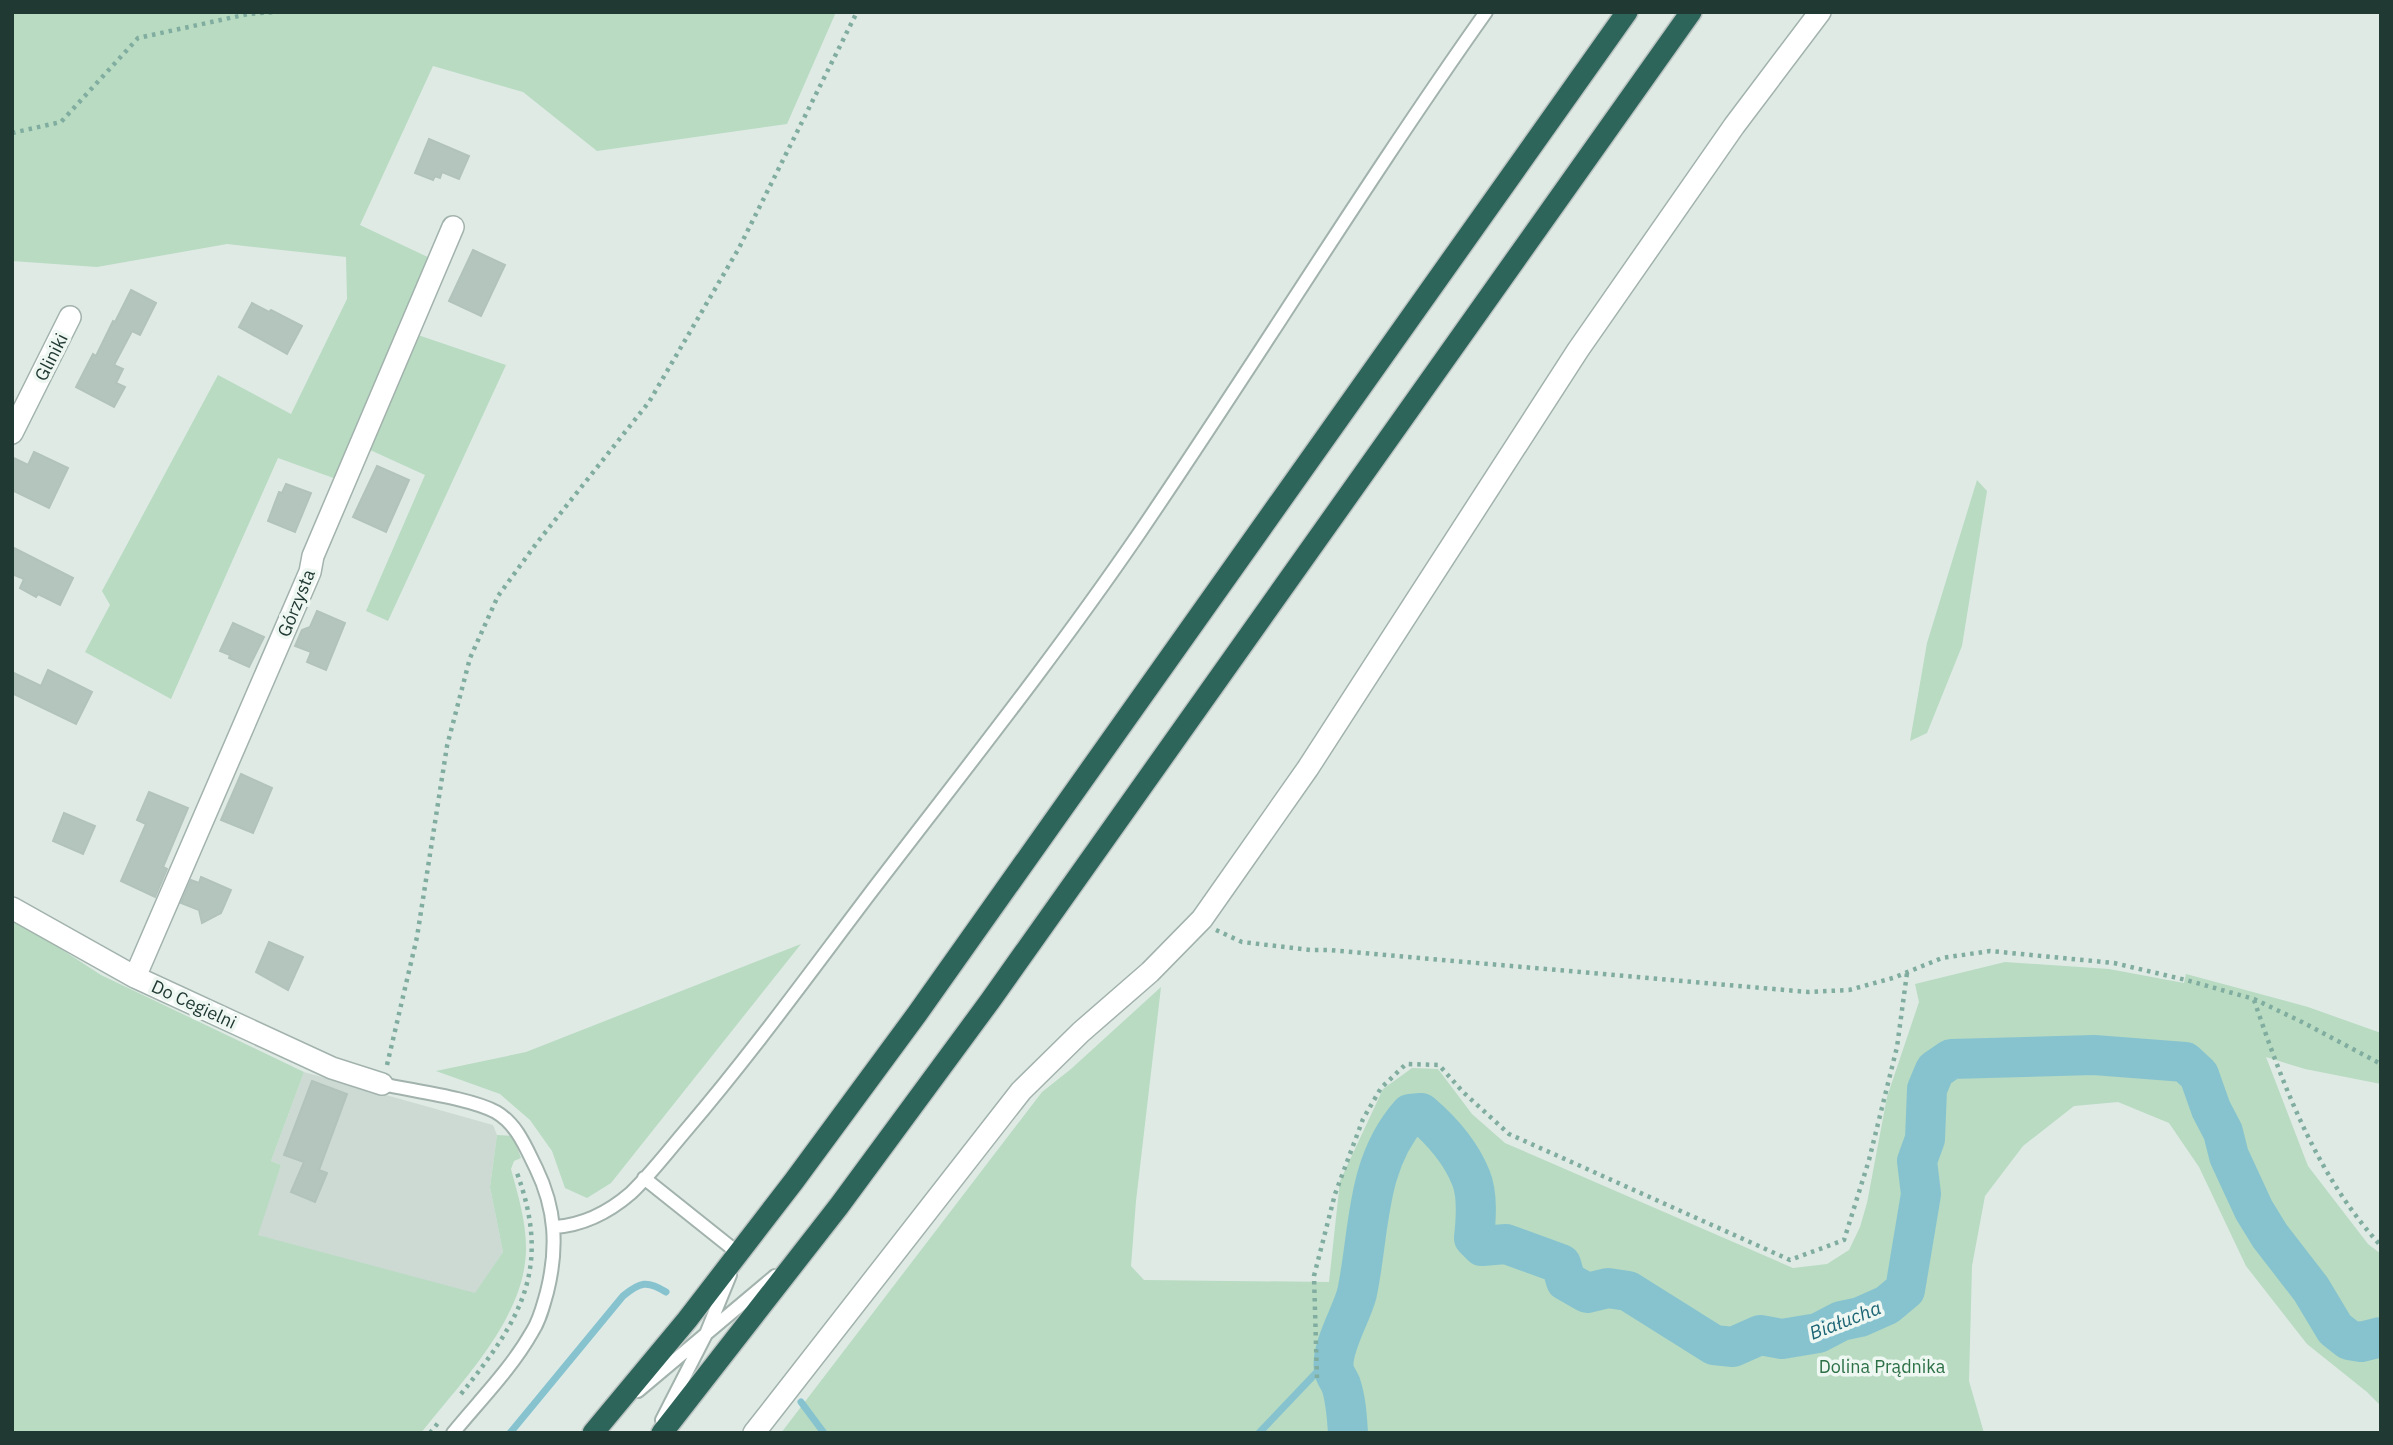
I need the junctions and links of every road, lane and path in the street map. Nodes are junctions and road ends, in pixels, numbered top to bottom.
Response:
1 (276, 12) edge
2 (857, 12) edge
3 (1486, 12) edge
4 (1627, 12) edge
5 (1691, 12) edge
6 (1820, 12) edge
7 (12, 133) edge
8 (453, 227) dead end
9 (70, 317) dead end
10 (12, 433) edge
11 (12, 908) edge
12 (1202, 919) junction
13 (1907, 972) junction
14 (135, 977) junction
15 (2254, 999) junction
16 (2381, 1064) edge
17 (382, 1084) junction
18 (518, 1165) dead end
19 (644, 1178) junction
20 (555, 1227) junction
21 (2381, 1246) edge
22 (805, 1251) junction
23 (738, 1253) junction
24 (706, 1334) junction
25 (1317, 1378) dead end
26 (455, 1402) dead end
27 (438, 1422) dead end
28 (600, 1425) edge
29 (430, 1433) edge
30 (453, 1433) edge
31 (656, 1433) edge
32 (662, 1433) edge
33 (754, 1433) edge

1 - 7 path
2 - 17 path
3 - 19 lane
4 - 23 highway
5 - 22 highway
6 - 12 street
8 - 14 street, Górzysta
9 - 10 street, Gliniki
11 - 14 street, Do Cegielni
12 - 13 path
12 - 33 street
13 - 15 path
13 - 25 path
14 - 17 street, Do Cegielni
15 - 16 path
15 - 21 path
17 - 20 lane
18 - 26 path
19 - 20 lane
19 - 23 lane
20 - 30 lane
22 - 24 lane
22 - 32 highway
23 - 24 lane
23 - 28 highway
24 - 28 lane
24 - 31 lane
27 - 29 path

